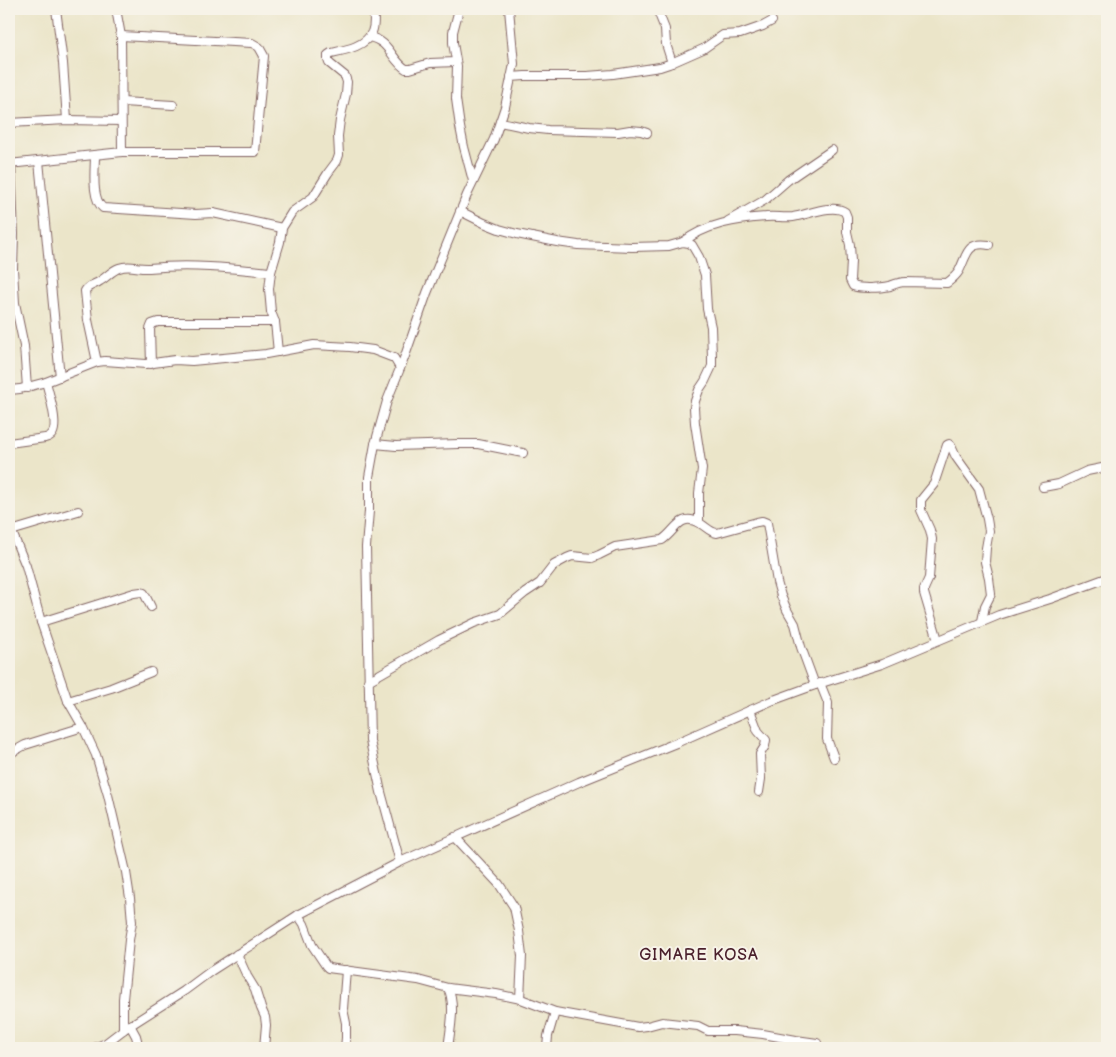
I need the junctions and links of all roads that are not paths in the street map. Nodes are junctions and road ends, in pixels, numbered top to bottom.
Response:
1 (56, 9) edge
2 (116, 9) edge
3 (373, 9) edge
4 (459, 9) edge
5 (509, 9) edge
6 (658, 9) edge
7 (772, 21) dead end
8 (372, 35) junction
9 (121, 36) junction
10 (456, 62) junction
11 (672, 63) junction
12 (511, 77) junction
13 (122, 102) junction
14 (173, 105) dead end
15 (67, 120) junction
16 (121, 121) junction
17 (500, 122) junction
18 (9, 123) edge
19 (647, 133) dead end
20 (832, 150) dead end
21 (122, 152) junction
22 (95, 155) junction
23 (39, 162) junction
24 (10, 164) edge
25 (473, 181) junction
26 (460, 211) junction
27 (727, 222) junction
28 (282, 228) junction
29 (683, 242) junction
30 (989, 244) dead end
31 (271, 272) junction
32 (274, 322) junction
33 (278, 352) junction
34 (405, 356) junction
35 (394, 358) junction
36 (97, 362) junction
37 (151, 364) junction
38 (400, 368) junction
39 (60, 377) junction
40 (46, 382) junction
41 (27, 388) junction
42 (9, 390) edge
43 (9, 443) edge
44 (375, 444) junction
45 (523, 453) dead end
46 (1107, 467) edge
47 (1043, 487) dead end
48 (78, 511) dead end
49 (699, 522) junction
50 (10, 528) edge
51 (1107, 578) edge
52 (151, 607) dead end
53 (982, 621) junction
54 (41, 622) junction
55 (938, 640) junction
56 (151, 672) dead end
57 (368, 681) junction
58 (817, 684) junction
59 (68, 701) junction
60 (750, 710) junction
61 (83, 727) junction
62 (9, 754) edge
63 (834, 758) dead end
64 (758, 792) dead end
65 (455, 837) junction
66 (400, 862) junction
67 (298, 915) junction
68 (237, 954) junction
69 (346, 970) junction
70 (448, 988) junction
71 (520, 999) junction
72 (555, 1012) junction
73 (127, 1027) junction
74 (817, 1042) dead end
75 (94, 1048) edge
76 (139, 1048) edge
77 (264, 1048) edge
78 (345, 1048) edge
79 (448, 1048) edge
80 (548, 1048) edge

1 - 15 street
2 - 9 street
3 - 8 street
4 - 10 street
5 - 12 street
6 - 11 street
7 - 11 street
8 - 10 street
8 - 28 street
9 - 13 street
9 - 21 street
10 - 25 street
11 - 12 street
12 - 17 street
13 - 14 street
13 - 16 street
15 - 16 street
15 - 18 street
16 - 21 street
17 - 19 street
17 - 25 street
20 - 27 street
21 - 22 street
22 - 23 street
22 - 28 street
23 - 24 street
23 - 39 street
24 - 41 street
25 - 26 street
26 - 29 street
26 - 34 street
27 - 29 street
27 - 30 street
28 - 31 street
29 - 49 street
31 - 32 street
31 - 36 street
32 - 33 street
32 - 37 street
33 - 35 street
33 - 37 street
34 - 35 street
34 - 38 street
35 - 38 street
36 - 37 street
36 - 39 street
38 - 44 street
39 - 40 street
40 - 41 street
40 - 43 street
41 - 42 street
44 - 45 street
44 - 57 street
46 - 47 street
48 - 50 street
49 - 57 street
49 - 58 street
50 - 54 street
51 - 53 street
52 - 54 street
53 - 55 street
53 - 55 street
54 - 59 street
55 - 58 street
56 - 59 street
57 - 66 street
58 - 60 street
58 - 63 street
59 - 61 street
60 - 64 street
60 - 65 street
61 - 62 street
61 - 73 street
65 - 66 street
65 - 71 street
66 - 67 street
67 - 68 street
67 - 69 street
68 - 73 street
68 - 77 street
69 - 70 street
69 - 78 street
70 - 71 street
70 - 79 street
71 - 72 street
72 - 74 street
72 - 80 street
73 - 75 street
73 - 76 street

